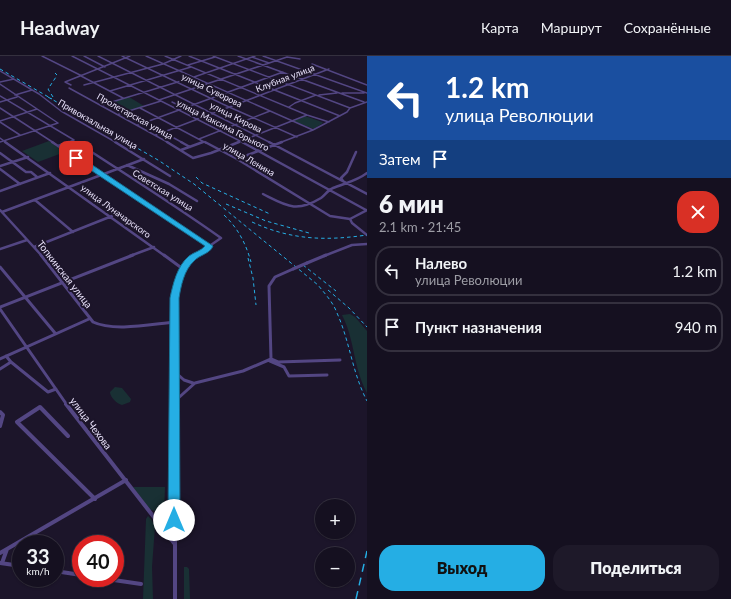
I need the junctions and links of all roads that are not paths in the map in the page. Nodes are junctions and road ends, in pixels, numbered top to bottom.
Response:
1 (42, 56) edge
2 (72, 56) edge
3 (84, 56) edge
4 (98, 56) edge
5 (122, 56) edge
6 (130, 56) edge
7 (146, 56) edge
8 (165, 56) edge
9 (181, 56) edge
10 (189, 56) edge
11 (215, 56) edge
12 (238, 56) edge
13 (255, 56) edge
14 (263, 56) edge
15 (252, 57) junction
16 (126, 58) junction
17 (247, 59) junction
18 (300, 59) dead end
19 (174, 60) junction
20 (202, 61) junction
21 (277, 61) junction
22 (113, 63) junction
23 (270, 63) junction
24 (163, 64) junction
25 (233, 64) junction
26 (312, 64) dead end
27 (188, 65) junction
28 (105, 66) junction
29 (264, 66) junction
30 (147, 68) junction
31 (220, 68) junction
32 (328, 69) junction
33 (98, 70) junction
34 (0, 71) edge
35 (179, 71) junction
36 (250, 71) junction
37 (132, 72) junction
38 (206, 72) junction
39 (283, 72) junction
40 (164, 75) junction
41 (237, 75) junction
42 (315, 75) junction
43 (82, 76) junction
44 (113, 77) junction
45 (194, 77) junction
46 (268, 77) junction
47 (14, 79) junction
48 (223, 79) junction
49 (148, 80) junction
50 (302, 80) junction
51 (178, 82) junction
52 (255, 82) junction
53 (0, 83) edge
54 (93, 83) junction
55 (208, 84) junction
56 (71, 85) dead end
57 (84, 85) dead end
58 (130, 85) junction
59 (288, 85) junction
60 (367, 85) edge
61 (161, 87) junction
62 (243, 87) junction
63 (69, 88) dead end
64 (193, 89) junction
65 (33, 90) junction
66 (275, 90) junction
67 (110, 91) junction
68 (144, 92) junction
69 (229, 93) junction
70 (339, 93) junction
71 (367, 93) edge
72 (175, 95) junction
73 (261, 95) junction
74 (317, 95) junction
75 (0, 96) edge
76 (16, 96) junction
77 (123, 98) junction
78 (213, 99) junction
79 (6, 100) junction
80 (301, 100) junction
81 (160, 101) junction
82 (246, 101) junction
83 (0, 102) edge
84 (172, 102) dead end
85 (366, 102) edge
86 (102, 105) junction
87 (196, 105) junction
88 (229, 107) junction
89 (289, 107) junction
90 (0, 108) edge
91 (140, 108) junction
92 (350, 108) junction
93 (37, 109) junction
94 (186, 109) junction
95 (180, 111) junction
96 (270, 111) junction
97 (26, 112) junction
98 (213, 113) junction
99 (120, 114) junction
100 (307, 115) junction
101 (340, 116) junction
102 (12, 117) junction
103 (159, 118) junction
104 (253, 118) junction
105 (197, 120) junction
106 (292, 121) junction
107 (0, 122) edge
108 (329, 122) junction
109 (235, 124) junction
110 (138, 125) junction
111 (49, 126) junction
112 (177, 128) junction
113 (275, 128) junction
114 (34, 130) junction
115 (313, 130) junction
116 (219, 131) junction
117 (20, 135) junction
118 (156, 135) junction
119 (256, 135) junction
120 (297, 137) junction
121 (0, 138) edge
122 (174, 138) dead end
123 (199, 139) junction
124 (4, 140) junction
125 (240, 141) junction
126 (0, 142) edge
127 (203, 142) junction
128 (276, 145) junction
129 (58, 146) junction
130 (84, 147) dead end
131 (190, 147) junction
132 (181, 150) junction
133 (219, 150) junction
134 (259, 151) junction
135 (356, 152) dead end
136 (0, 153) edge
137 (28, 157) junction
138 (144, 159) junction
139 (237, 159) junction
140 (13, 162) junction
141 (127, 165) junction
142 (0, 168) edge
143 (117, 169) junction
144 (28, 173) dead end
145 (50, 173) junction
146 (102, 174) junction
147 (366, 174) edge
148 (170, 176) dead end
149 (36, 178) junction
150 (343, 181) junction
151 (347, 183) junction
152 (20, 184) junction
153 (70, 187) junction
154 (331, 190) junction
155 (0, 191) edge
156 (263, 194) dead end
157 (367, 194) edge
158 (34, 200) junction
159 (197, 201) dead end
160 (310, 204) junction
161 (367, 210) edge
162 (1, 211) edge
163 (112, 216) junction
164 (350, 219) junction
165 (73, 232) junction
166 (367, 235) edge
167 (27, 240) junction
168 (367, 244) edge
169 (209, 246) junction
170 (34, 247) junction
171 (154, 247) junction
172 (0, 250) edge
173 (0, 267) edge
174 (183, 269) junction
175 (64, 284) junction
176 (26, 297) junction
177 (0, 308) edge
178 (89, 319) junction
179 (175, 322) junction
180 (55, 334) junction
181 (24, 347) junction
182 (6, 356) junction
183 (0, 358) edge
184 (270, 360) junction
185 (340, 360) dead end
186 (11, 362) junction
187 (0, 368) edge
188 (175, 372) junction
189 (327, 375) dead end
190 (195, 383) junction
191 (56, 389) junction
192 (175, 401) junction
193 (0, 412) edge
194 (0, 426) edge
195 (68, 436) dead end
196 (126, 480) junction
197 (95, 499) junction
198 (174, 520) junction
199 (164, 529) junction
200 (174, 532) junction
201 (174, 543) junction
202 (6, 549) junction
203 (0, 553) edge
204 (1, 563) edge
205 (12, 565) edge
206 (124, 582) edge
207 (141, 584) dead end
208 (175, 599) edge

1 - 43 street
2 - 33 street, улица Максима Горького
3 - 28 street
4 - 22 street, улица Кирова
5 - 16 street, улица Суворова
6 - 16 street
7 - 24 street
8 - 19 street
9 - 19 street
10 - 20 street
11 - 20 street
11 - 25 street
12 - 17 street
13 - 15 street
14 - 21 street
15 - 17 street
15 - 23 street
16 - 22 street
16 - 30 street, улица Суворова
17 - 25 street
17 - 29 street
18 - 21 street
19 - 24 street
19 - 27 street
20 - 27 street
20 - 31 street
21 - 23 street
21 - 42 street
22 - 28 street
22 - 37 street, улица Кирова
23 - 29 street
24 - 30 street
24 - 35 street
25 - 31 street
25 - 36 street
26 - 32 street
27 - 35 street
27 - 38 street
28 - 33 street
29 - 36 street
29 - 39 street
30 - 37 street
30 - 40 street, улица Суворова
31 - 38 street
31 - 41 street
32 - 42 street, Клубная улица
32 - 60 street
33 - 43 street
33 - 44 street, улица Максима Горького
34 - 47 street, Привокзальная улица
35 - 40 street
35 - 45 street
36 - 41 street
36 - 46 street
37 - 44 street
37 - 49 street, улица Кирова
38 - 45 street
38 - 48 street
39 - 46 street
39 - 50 street
40 - 49 street
40 - 51 street, улица Суворова
41 - 48 street
41 - 52 street
42 - 50 street, Клубная улица
42 - 71 street
43 - 54 street
43 - 56 street
44 - 54 street
44 - 58 street, улица Максима Горького
45 - 51 street
45 - 55 street
46 - 52 street
46 - 59 street
47 - 53 street
47 - 65 street, Привокзальная улица
48 - 55 street
48 - 62 street
49 - 58 street
49 - 61 street, улица Кирова
50 - 59 street, Клубная улица
50 - 70 street
51 - 61 street
51 - 64 street, улица Суворова
52 - 62 street
52 - 66 street
53 - 76 street
54 - 57 street
54 - 67 street
55 - 64 street
55 - 69 street
58 - 67 street
58 - 68 street, улица Максима Горького
59 - 66 street, Клубная улица
59 - 74 street
61 - 68 street
61 - 72 street, улица Кирова
62 - 69 street
62 - 73 street
63 - 86 street, Пролетарская улица
64 - 72 street
64 - 78 street, улица Суворова
65 - 76 street
65 - 138 street, Привокзальная улица
66 - 73 street, Клубная улица
66 - 80 street
67 - 77 street
68 - 77 street
68 - 81 street, улица Максима Горького
69 - 78 street
69 - 82 street
70 - 71 street
70 - 74 street
70 - 85 street
72 - 81 street
72 - 87 street, улица Кирова
73 - 82 street, Клубная улица
73 - 89 street
74 - 80 street
74 - 92 street
75 - 79 street
76 - 79 street
76 - 93 street
77 - 86 street
78 - 87 street
78 - 88 street, улица Суворова
79 - 83 street
79 - 97 street
80 - 89 street
80 - 101 street
81 - 91 street
81 - 95 street, улица Максима Горького
82 - 88 street, Клубная улица
82 - 96 street
84 - 94 street
85 - 92 street
86 - 99 street, Пролетарская улица
87 - 94 street
87 - 98 street, улица Кирова
88 - 98 street, Клубная улица
88 - 104 street, улица Суворова
89 - 100 street
90 - 102 street
91 - 99 street
91 - 103 street, улица Ленина
92 - 101 street
93 - 97 street
93 - 111 street
94 - 95 street
95 - 103 street
95 - 105 street, улица Максима Горького
96 - 104 street
96 - 106 street
97 - 102 street
97 - 111 street
98 - 105 street, Клубная улица
98 - 109 street, улица Кирова
99 - 110 street, Пролетарская улица
100 - 106 street
100 - 108 street
101 - 108 street
102 - 107 street
102 - 114 street
103 - 110 street
103 - 112 street, улица Ленина
104 - 109 street
104 - 113 street, улица Суворова
105 - 112 street, Клубная улица
105 - 116 street, улица Максима Горького
106 - 113 street
106 - 115 street
107 - 117 street
108 - 115 street
109 - 116 street
109 - 119 street, улица Кирова
110 - 118 street, Пролетарская улица
111 - 114 street
111 - 129 street
112 - 118 street, Клубная улица
112 - 123 street, улица Ленина
113 - 119 street
113 - 120 street, улица Суворова
114 - 117 street
114 - 129 street
115 - 120 street
116 - 123 street
116 - 125 street, улица Максима Горького
117 - 124 street
118 - 132 street, Пролетарская улица
119 - 125 street
119 - 128 street, улица Кирова
120 - 128 street
121 - 124 street, улица Луначарского
122 - 131 street
123 - 127 street, улица Ленина
124 - 126 street
124 - 137 street, улица Луначарского
125 - 133 street
125 - 134 street, улица Максима Горького
127 - 131 street
127 - 133 street, улица Ленина
128 - 134 street
128 - 150 street, улица Кирова
129 - 146 street
130 - 143 street, Советская улица
131 - 132 street
132 - 133 street, Пролетарская улица
133 - 139 street, улица Ленина
134 - 139 street
134 - 154 street, улица Максима Горького
135 - 150 street
136 - 140 street
137 - 140 street
137 - 145 street, улица Луначарского
138 - 141 street
138 - 148 street, Привокзальная улица
139 - 160 street, улица Ленина
140 - 142 street
140 - 149 street
141 - 143 street
141 - 159 street
142 - 152 street
143 - 146 street
143 - 169 street, Советская улица
144 - 149 street
145 - 149 street
145 - 153 street, улица Луначарского
146 - 153 street
146 - 169 street
147 - 151 street
149 - 152 street
150 - 151 street, улица Кирова
151 - 154 street
151 - 157 street, улица Кирова
152 - 155 street
153 - 158 street
153 - 163 street, улица Луначарского
154 - 160 street
154 - 161 street, улица Максима Горького
156 - 160 street
158 - 162 street
158 - 165 street
160 - 164 street, улица Ленина
161 - 164 street
162 - 167 street, Топкинская улица
163 - 165 street
163 - 171 street, улица Луначарского
164 - 166 street
165 - 170 street
167 - 170 street, Топкинская улица
167 - 172 street
168 - 184 street, bridge
169 - 174 street
170 - 175 street, Топкинская улица
171 - 174 street, улица Луначарского
171 - 175 street
173 - 176 street
174 - 179 street
175 - 176 street
175 - 178 street, Топкинская улица
176 - 177 street
176 - 180 street
177 - 181 street, улица Чехова
178 - 179 street, Топкинская улица
178 - 180 street
179 - 188 street
180 - 181 street
181 - 182 street
181 - 191 street, улица Чехова
182 - 183 street
182 - 186 street
184 - 185 street
184 - 189 street
184 - 190 street
186 - 187 street
186 - 191 street
188 - 190 street
188 - 192 street
190 - 192 street
191 - 196 street, улица Чехова
192 - 198 street
193 - 194 street
195 - 197 street
196 - 197 street
196 - 199 street, улица Чехова
197 - 202 street
198 - 199 street
198 - 200 street
199 - 200 street
199 - 201 street, улица Чехова
200 - 201 street
201 - 208 street
202 - 203 street
202 - 204 street
204 - 205 street
206 - 207 street

